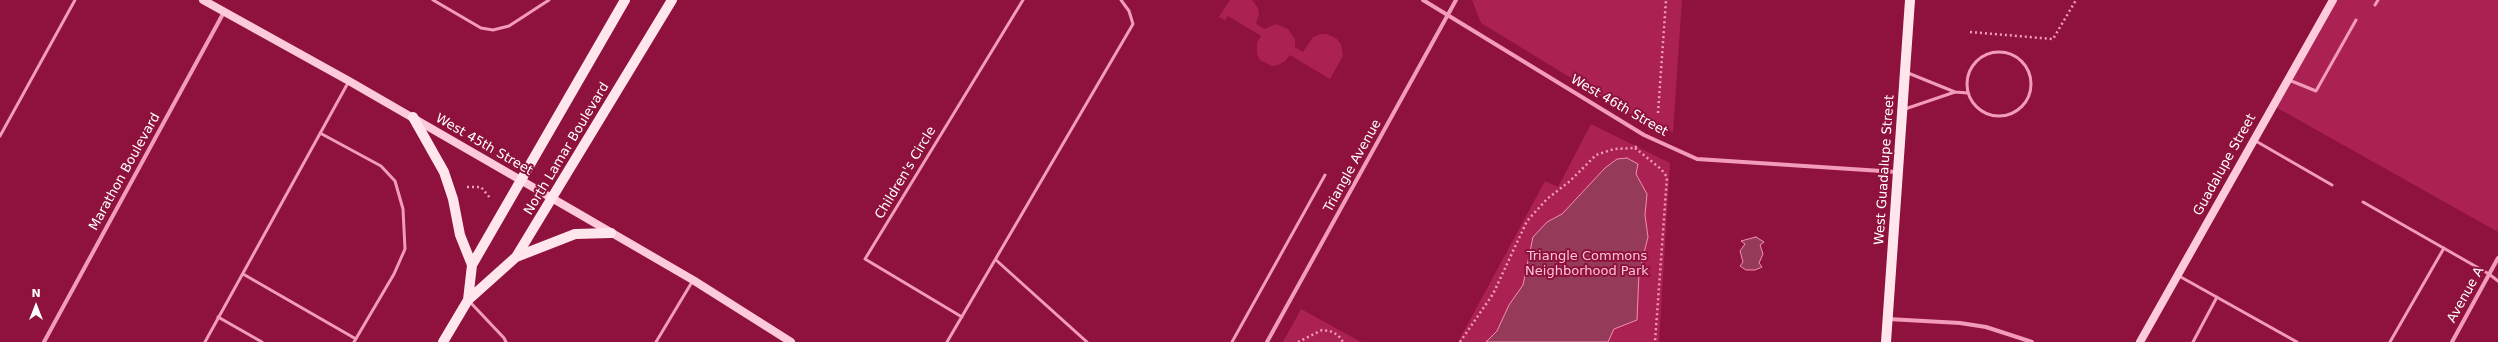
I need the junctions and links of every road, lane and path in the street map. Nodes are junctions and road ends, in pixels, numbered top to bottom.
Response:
1 (75, 0) edge
2 (203, 0) edge
3 (433, 0) edge
4 (549, 0) edge
5 (625, 0) edge
6 (672, 0) edge
7 (1023, 0) edge
8 (1121, 0) edge
9 (1423, 0) edge
10 (1456, 0) edge
11 (1666, 0) edge
12 (1910, 0) edge
13 (2076, 0) edge
14 (2333, 0) edge
15 (2378, 0) edge
16 (2375, 6) dead end
17 (224, 12) junction
18 (1447, 15) junction
19 (2356, 20) dead end
20 (1970, 32) dead end
21 (1904, 71) junction
22 (2287, 79) junction
23 (349, 81) junction
24 (1955, 92) junction
25 (1968, 93) junction
26 (1902, 110) junction
27 (1658, 113) dead end
28 (412, 117) junction
29 (320, 133) junction
30 (0, 136) edge
31 (2253, 139) junction
32 (1640, 140) dead end
33 (1635, 148) junction
34 (1897, 172) junction
35 (1325, 175) dead end
36 (521, 180) junction
37 (2332, 185) dead end
38 (467, 187) dead end
39 (491, 198) dead end
40 (553, 199) junction
41 (2363, 202) dead end
42 (611, 233) junction
43 (2444, 248) junction
44 (516, 256) junction
45 (2498, 258) edge
46 (996, 260) junction
47 (472, 264) junction
48 (243, 274) junction
49 (2490, 274) junction
50 (2178, 275) junction
51 (693, 280) junction
52 (2498, 281) edge
53 (2217, 297) junction
54 (468, 300) junction
55 (218, 317) junction
56 (962, 317) junction
57 (1888, 318) junction
58 (355, 340) edge
59 (259, 341) edge
60 (44, 342) edge
61 (205, 342) edge
62 (443, 342) edge
63 (506, 342) edge
64 (656, 342) edge
65 (791, 342) edge
66 (948, 342) edge
67 (1087, 342) edge
68 (1232, 342) edge
69 (1267, 342) edge
70 (1298, 342) edge
71 (1342, 342) edge
72 (1460, 342) edge
73 (1654, 342) edge
74 (1886, 342) edge
75 (2032, 342) edge
76 (2140, 342) edge
77 (2193, 342) edge
78 (2297, 342) edge
79 (2390, 342) edge
80 (2452, 342) edge

1 - 30 lane
2 - 17 main road, West 45th Street
3 - 4 lane
5 - 36 main road, North Lamar Boulevard
6 - 40 main road, North Lamar Boulevard
7 - 56 lane, Children's Circle
8 - 46 lane
9 - 18 street, West 46th Street
10 - 18 street, Triangle Avenue
11 - 27 path
12 - 21 main road, West Guadalupe Street
13 - 20 path
14 - 22 main road, Guadalupe Street
15 - 16 lane
17 - 23 main road, West 45th Street
17 - 60 street, Marathon Boulevard
18 - 34 street, West 46th Street
18 - 69 street, Triangle Avenue
19 - 22 lane
21 - 24 lane
21 - 26 main road, West Guadalupe Street
22 - 31 main road, Guadalupe Street
23 - 28 main road, West 45th Street
23 - 29 lane
24 - 25 lane
24 - 26 lane
25 - 25 lane
26 - 34 main road, West Guadalupe Street
28 - 36 main road, West 45th Street
28 - 47 main road
29 - 48 lane
29 - 58 lane
31 - 37 lane
31 - 50 main road, Guadalupe Street
32 - 33 path
33 - 72 path
33 - 73 path
34 - 57 main road, West Guadalupe Street
35 - 68 lane
36 - 40 main road, West 45th Street
36 - 47 main road, North Lamar Boulevard
38 - 39 path
40 - 42 main road, West 45th Street
40 - 44 main road, North Lamar Boulevard
41 - 43 lane
42 - 44 main road
42 - 51 main road, West 45th Street
43 - 49 lane
43 - 79 lane
44 - 54 main road, North Lamar Boulevard
45 - 49 street, Avenue A
46 - 56 lane
46 - 67 lane
47 - 54 main road, North Lamar Boulevard
48 - 55 lane
48 - 58 lane
49 - 52 lane
49 - 80 street, Avenue A
50 - 53 lane
50 - 76 main road, Guadalupe Street
51 - 64 lane
51 - 65 main road, West 45th Street
53 - 77 lane
53 - 78 lane
54 - 62 main road, North Lamar Boulevard
54 - 63 lane
55 - 59 lane
55 - 61 lane
56 - 66 lane
57 - 74 main road, West Guadalupe Street
57 - 75 street
70 - 71 path

